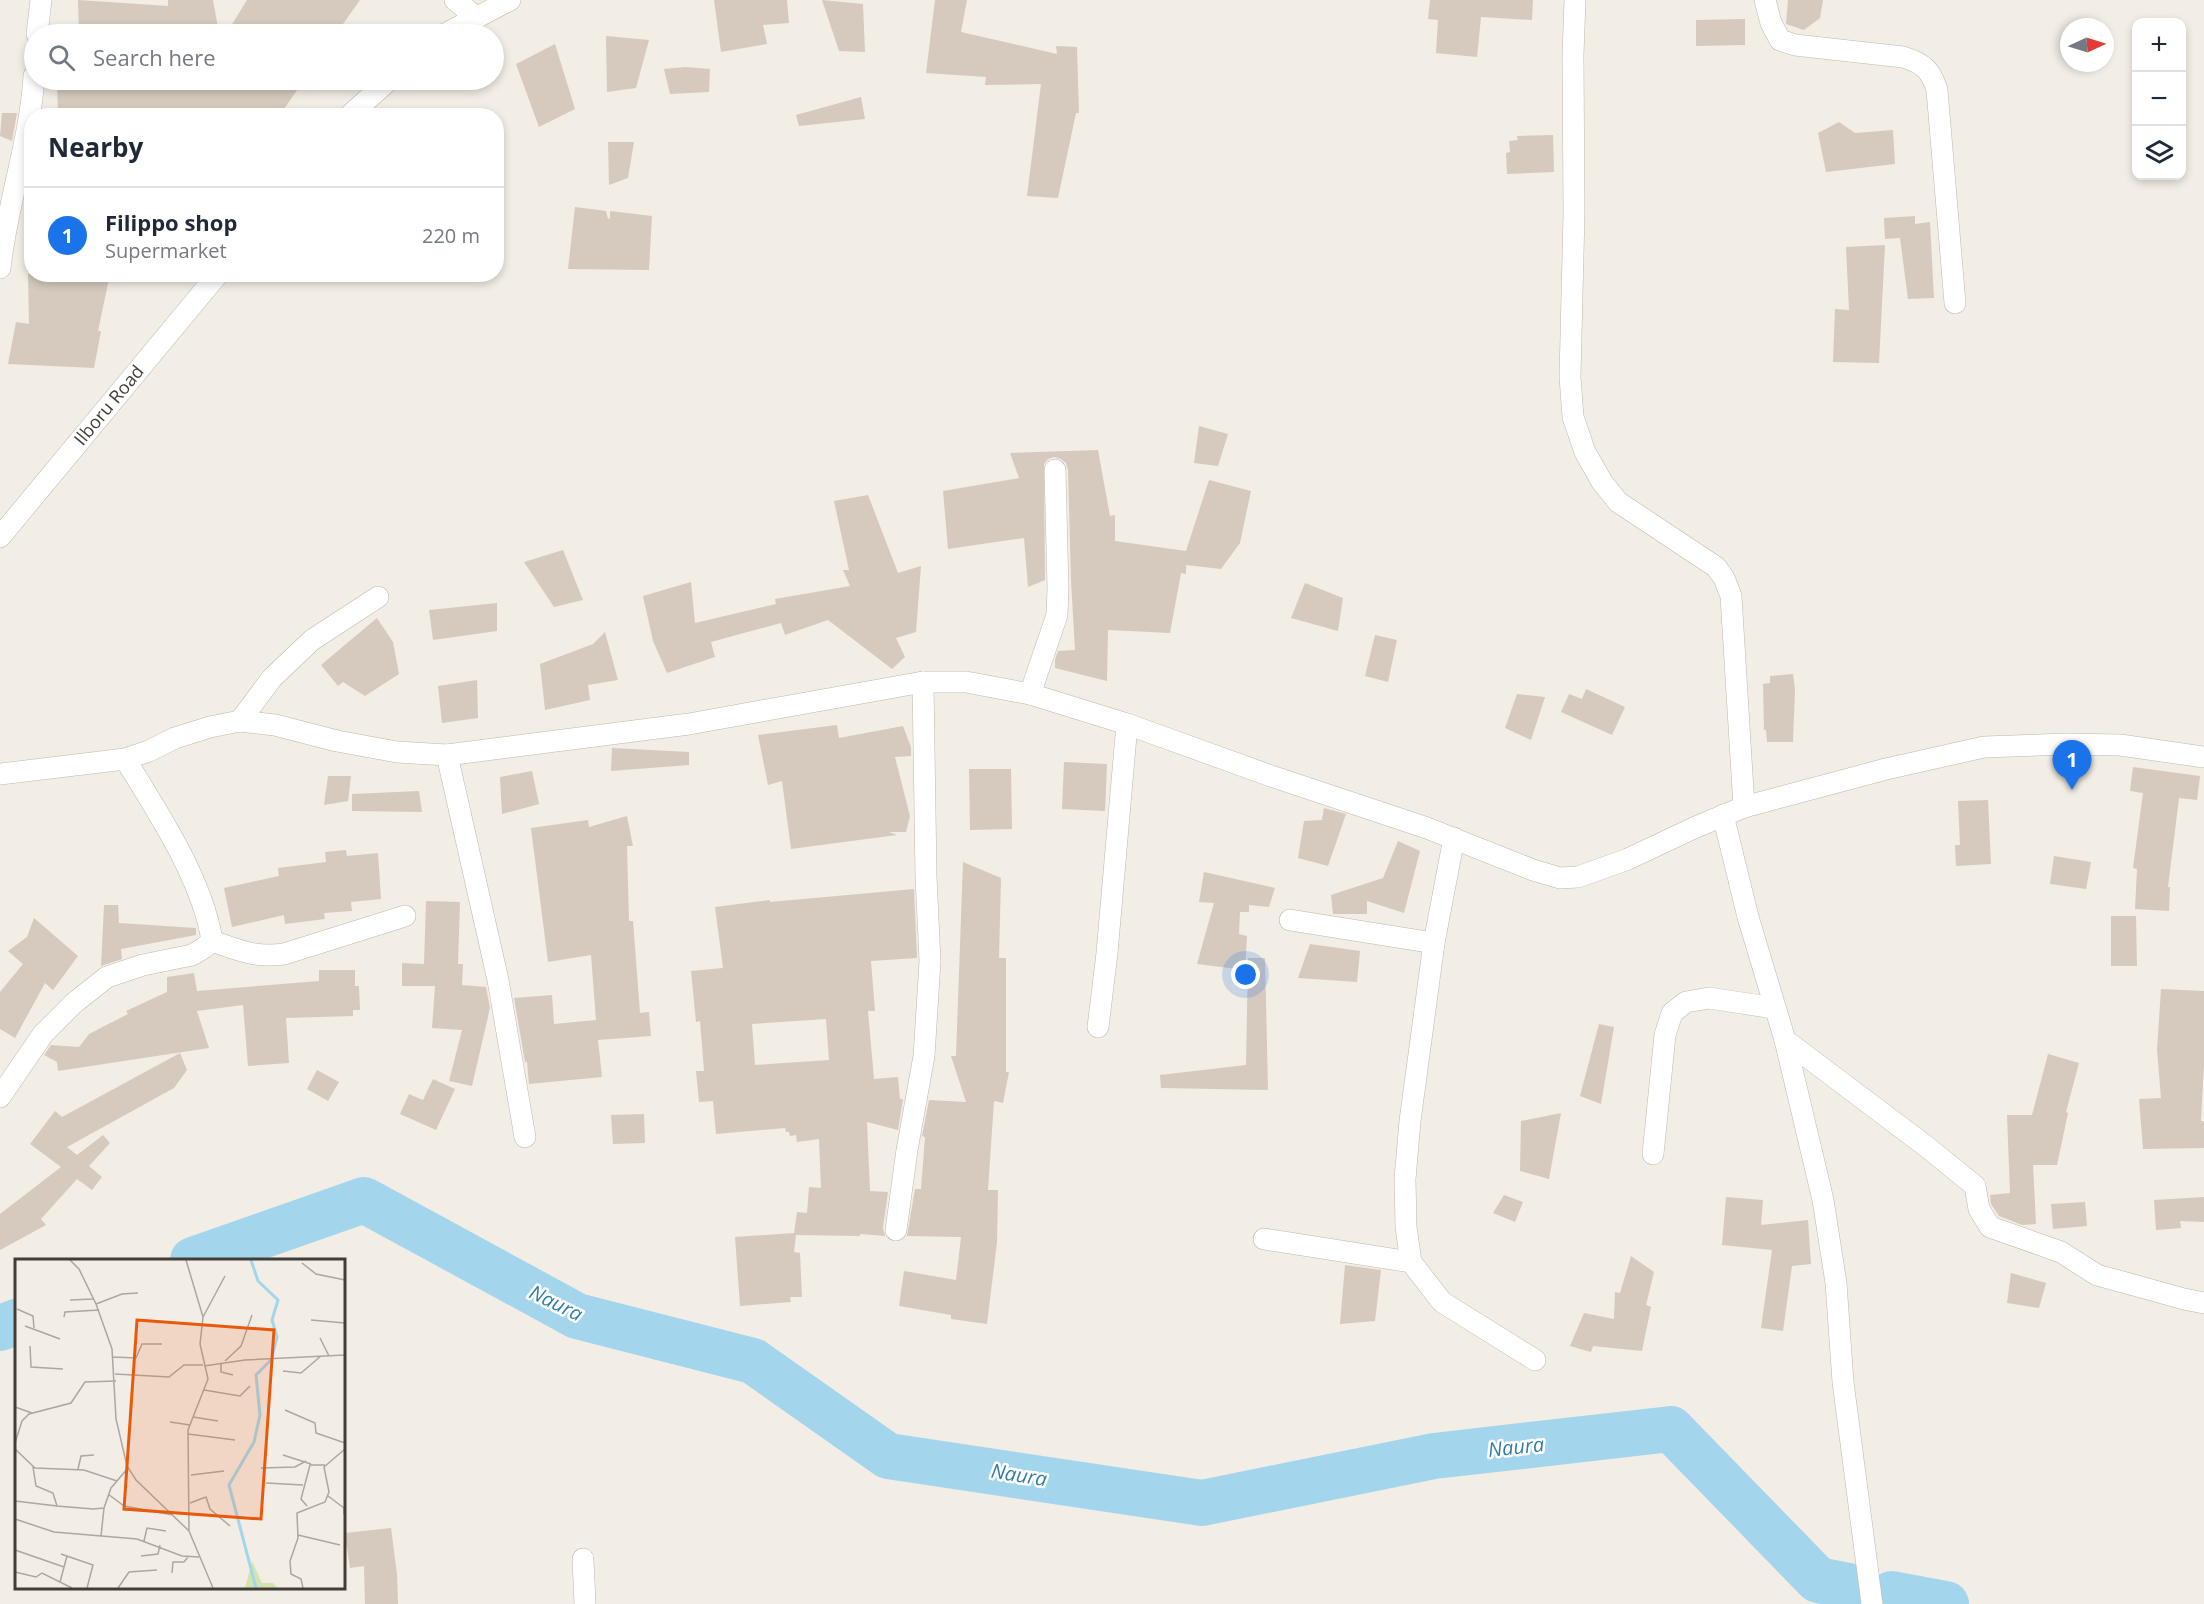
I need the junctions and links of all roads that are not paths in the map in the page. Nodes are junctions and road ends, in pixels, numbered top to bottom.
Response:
1 (41, 0) edge
2 (455, 0) edge
3 (510, 0) edge
4 (1575, 0) edge
5 (1765, 0) edge
6 (477, 18) junction
7 (38, 24) edge
8 (465, 24) edge
9 (32, 90) edge
10 (378, 90) edge
11 (30, 108) edge
12 (358, 108) edge
13 (24, 149) edge
14 (0, 268) edge
15 (211, 282) edge
16 (1955, 303) dead end
17 (1055, 470) dead end
18 (0, 537) edge
19 (378, 597) dead end
20 (923, 682) junction
21 (1030, 694) junction
22 (240, 721) junction
23 (1127, 724) junction
24 (447, 755) junction
25 (2204, 757) edge
26 (125, 759) junction
27 (0, 774) edge
28 (1744, 807) junction
29 (1723, 815) junction
30 (1454, 838) junction
31 (405, 916) dead end
32 (1290, 920) dead end
33 (212, 941) junction
34 (1434, 943) junction
35 (1774, 1008) junction
36 (1098, 1026) dead end
37 (1785, 1040) junction
38 (0, 1097) edge
39 (525, 1137) dead end
40 (1653, 1154) dead end
41 (896, 1230) dead end
42 (1264, 1239) dead end
43 (1411, 1262) junction
44 (2204, 1303) edge
45 (1535, 1360) dead end
46 (584, 1559) dead end
47 (585, 1604) edge
48 (1872, 1604) edge

1 - 7 street
2 - 6 street
3 - 6 street
4 - 28 street
5 - 16 street
6 - 8 street
9 - 11 street
10 - 12 street
13 - 14 street
15 - 18 street, Ilboru Road
17 - 21 street
19 - 22 street
20 - 21 street
20 - 24 street
20 - 41 street
21 - 23 street
22 - 24 street
22 - 26 street
23 - 30 street
23 - 36 street
24 - 39 street
25 - 28 street
26 - 27 street
26 - 33 street
28 - 29 street
29 - 30 street
29 - 35 street
30 - 34 street
31 - 33 street
32 - 34 street
33 - 38 street
34 - 43 street
35 - 37 street
35 - 40 street
37 - 44 street
37 - 48 street
42 - 43 street
43 - 45 street
46 - 47 street

